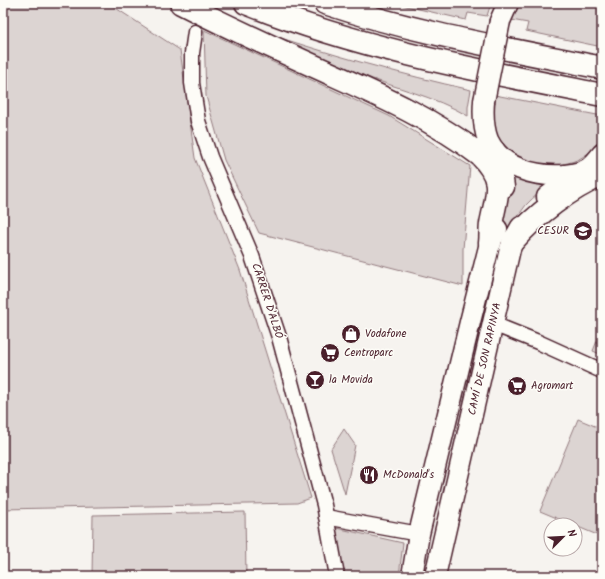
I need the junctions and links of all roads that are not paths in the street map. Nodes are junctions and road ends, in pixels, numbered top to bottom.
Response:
1 (181, 3) edge
2 (246, 3) edge
3 (324, 3) edge
4 (508, 3) edge
5 (195, 32) dead end
6 (602, 68) edge
7 (321, 69) junction
8 (602, 95) edge
9 (494, 149) junction
10 (596, 166) edge
11 (513, 241) joint
12 (490, 243) junction
13 (493, 324) junction
14 (602, 371) edge
15 (326, 517) junction
16 (419, 534) junction
17 (338, 576) edge
18 (412, 576) edge
19 (435, 576) edge

1 - 7 highway
2 - 8 highway
3 - 6 highway
4 - 9 street, CAMÍ DE SON RAPINYA, bridge
5 - 15 street, CARRER D'ALBÓ
7 - 9 highway
7 - 12 highway
9 - 10 street
9 - 12 street, CAMÍ DE SON RAPINYA
10 - 11 highway
11 - 13 street, CAMÍ DE SON RAPINYA
12 - 16 street, CAMÍ DE SON RAPINYA
13 - 14 street
13 - 19 street, CAMÍ DE SON RAPINYA
15 - 16 street
15 - 17 street, CARRER D'ALBÓ
16 - 18 street, CAMÍ DE SON RAPINYA

